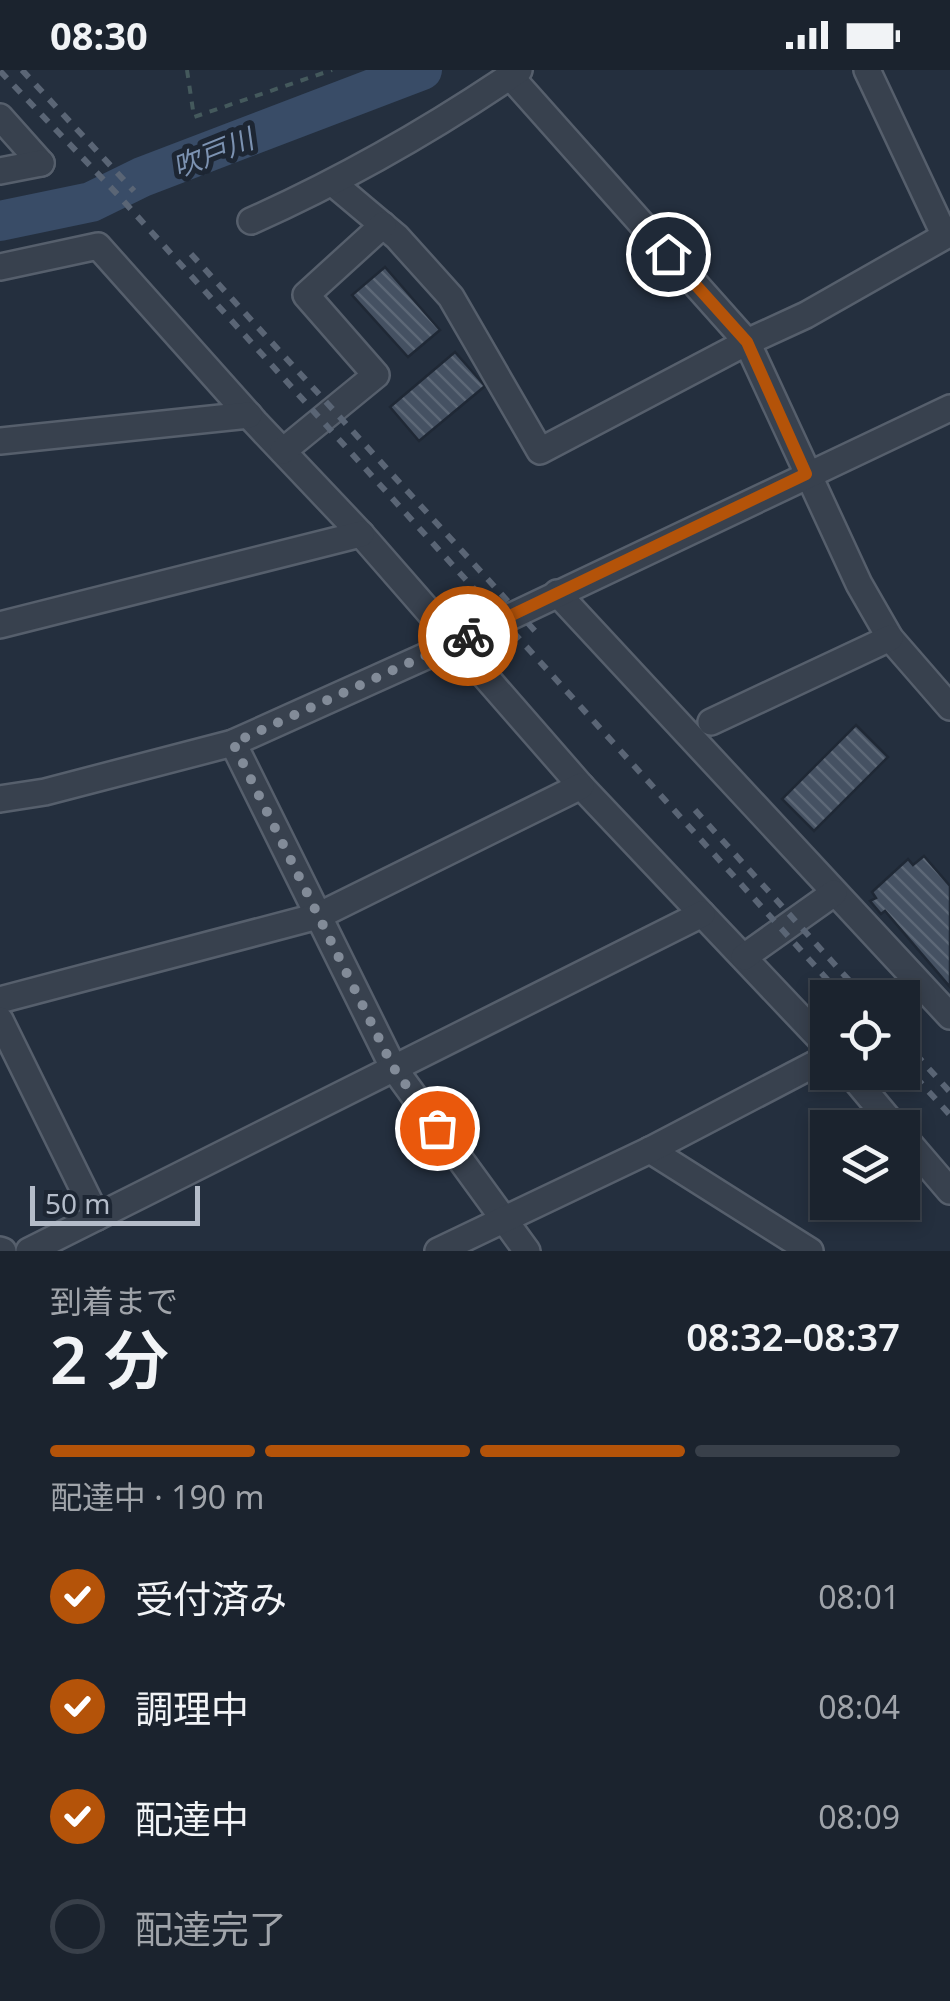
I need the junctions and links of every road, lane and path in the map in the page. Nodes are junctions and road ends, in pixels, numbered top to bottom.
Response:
1 (187, 70) edge
2 (332, 70) edge
3 (867, 70) edge
4 (514, 73) edge
5 (0, 117) edge
6 (0, 171) edge
7 (334, 184) junction
8 (251, 221) dead end
9 (383, 224) junction
10 (0, 266) edge
11 (747, 342) junction
12 (950, 408) edge
13 (249, 415) junction
14 (0, 442) edge
15 (283, 450) junction
16 (806, 474) junction
17 (362, 534) junction
18 (557, 593) junction
19 (0, 625) edge
20 (890, 638) junction
21 (454, 643) junction
22 (950, 707) edge
23 (710, 722) dead end
24 (233, 743) junction
25 (581, 786) junction
26 (0, 799) edge
27 (834, 893) junction
28 (702, 914) junction
29 (318, 916) junction
30 (744, 958) junction
31 (0, 1000) edge
32 (950, 1016) edge
33 (0, 1020) edge
34 (810, 1029) edge
35 (810, 1066) edge
36 (393, 1067) junction
37 (864, 1090) edge
38 (881, 1110) edge
39 (650, 1150) junction
40 (920, 1156) edge
41 (950, 1191) edge
42 (97, 1217) junction
43 (503, 1220) junction
44 (29, 1251) edge
45 (438, 1251) edge
46 (527, 1251) edge
47 (810, 1251) edge

1 - 2 path
3 - 11 street
4 - 7 street
4 - 11 street
5 - 6 street
7 - 8 street
7 - 9 street
9 - 11 street
9 - 15 street
10 - 13 street
11 - 16 street
12 - 16 street
13 - 14 street
13 - 15 street
15 - 17 street
16 - 18 street
16 - 20 street
17 - 19 street
17 - 21 street
18 - 21 street
18 - 27 street
20 - 22 street
20 - 23 street
21 - 24 street
21 - 25 street
24 - 26 street
24 - 29 street
25 - 28 street
25 - 29 street
27 - 30 street
27 - 32 street
28 - 30 street
28 - 36 street
29 - 31 street
29 - 36 street
30 - 34 street
33 - 42 street
35 - 39 street
36 - 42 street
36 - 43 street
37 - 38 street
39 - 43 street
39 - 47 street
40 - 41 street
42 - 44 street
43 - 45 street
43 - 46 street

